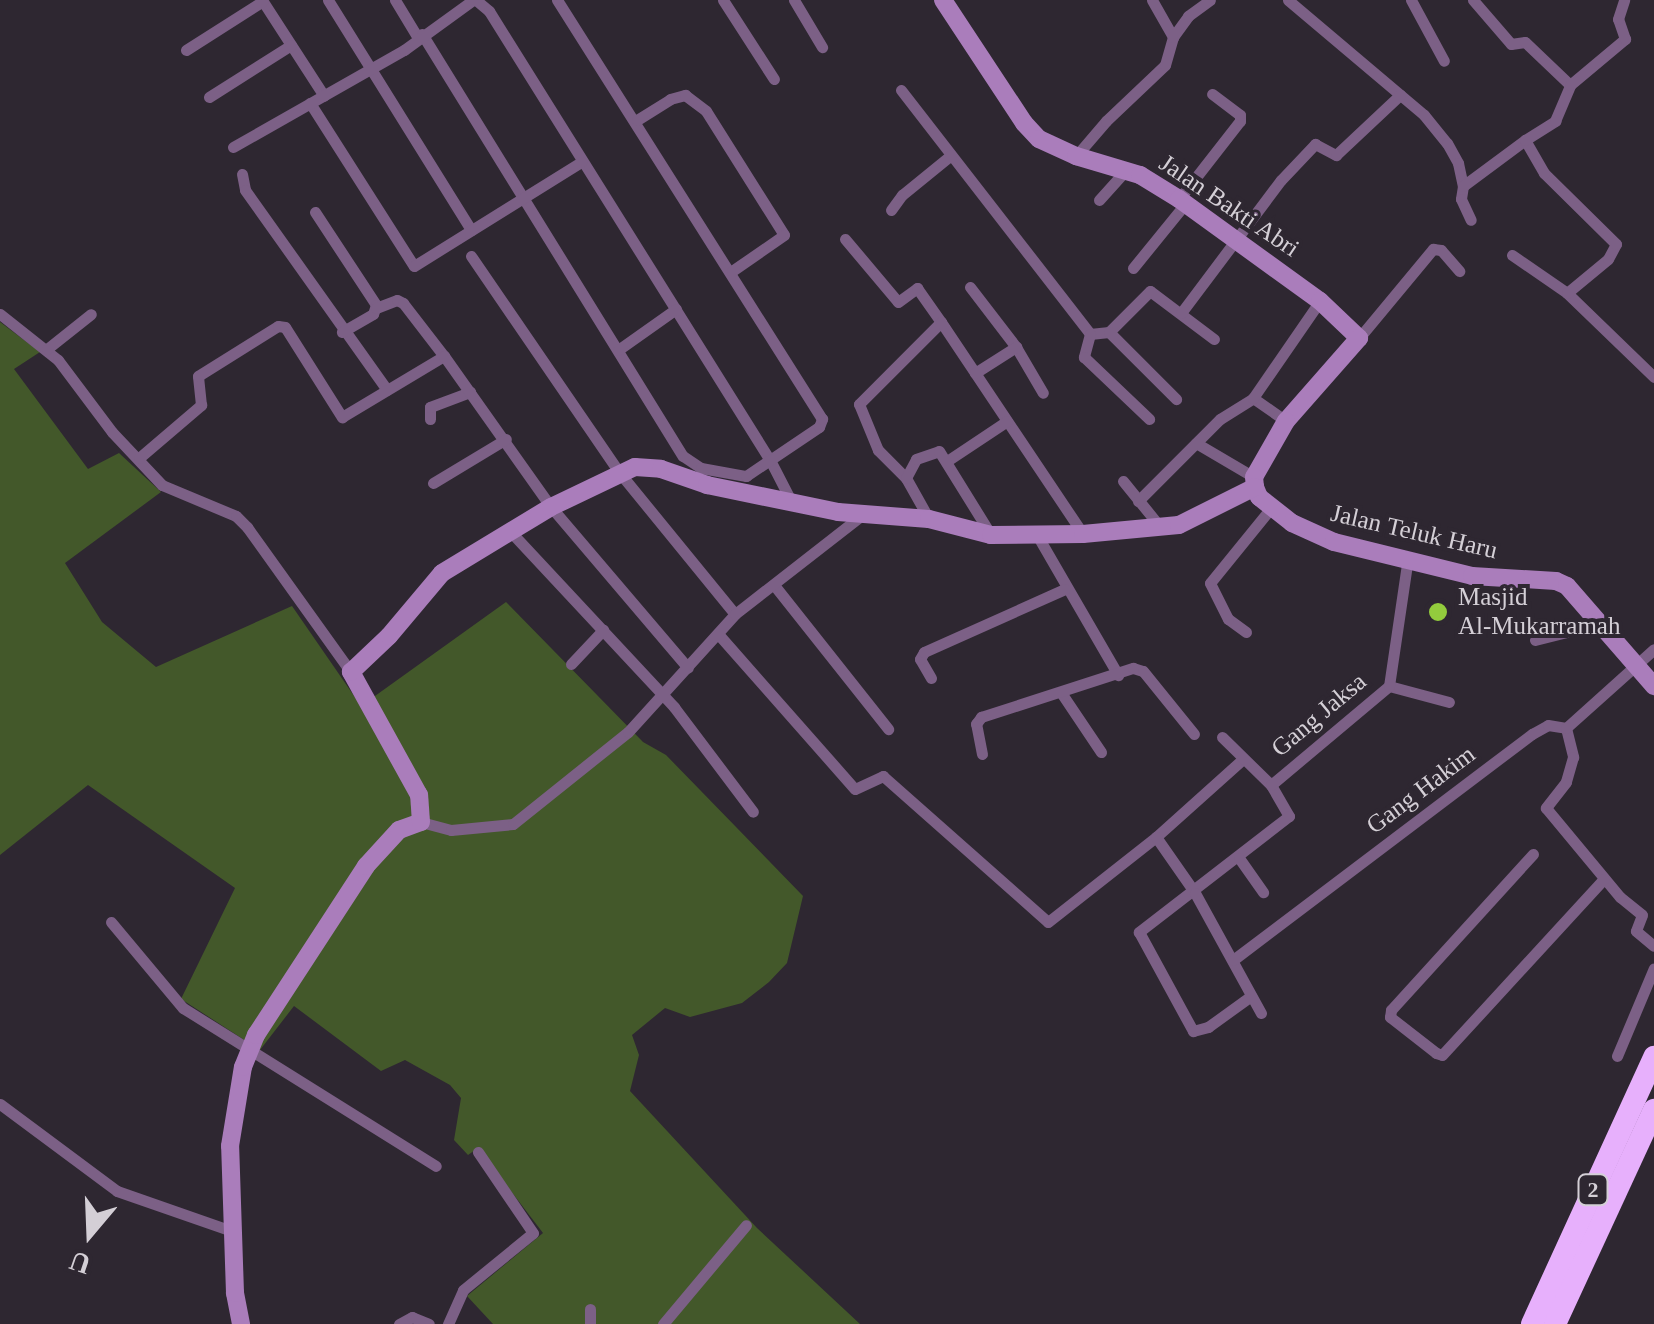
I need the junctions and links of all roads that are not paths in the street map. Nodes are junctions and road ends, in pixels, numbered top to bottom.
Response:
1 (328, 0) edge
2 (395, 0) edge
3 (473, 0) edge
4 (557, 0) edge
5 (724, 0) edge
6 (794, 0) edge
7 (943, 0) edge
8 (1152, 0) edge
9 (1210, 0) edge
10 (1288, 0) edge
11 (1412, 0) edge
12 (1473, 0) edge
13 (1624, 0) edge
14 (262, 1) edge
15 (420, 36) junction
16 (1173, 37) junction
17 (291, 45) junction
18 (822, 47) dead end
19 (186, 50) dead end
20 (1444, 61) dead end
21 (368, 68) junction
22 (774, 80) dead end
23 (1570, 85) junction
24 (901, 90) dead end
25 (1212, 94) dead end
26 (1400, 95) junction
27 (324, 96) junction
28 (209, 97) dead end
29 (310, 103) junction
30 (637, 120) junction
31 (1525, 140) junction
32 (233, 147) dead end
33 (951, 155) junction
34 (1076, 156) junction
35 (581, 162) junction
36 (1126, 170) junction
37 (242, 174) dead end
38 (1463, 186) junction
39 (525, 197) junction
40 (1099, 200) dead end
41 (1182, 202) junction
42 (891, 210) dead end
43 (315, 212) dead end
44 (1471, 220) dead end
45 (471, 230) junction
46 (845, 239) dead end
47 (1239, 240) junction
48 (1512, 255) dead end
49 (471, 256) dead end
50 (1133, 268) dead end
51 (732, 271) junction
52 (1459, 271) dead end
53 (970, 287) dead end
54 (1567, 293) junction
55 (1320, 301) junction
56 (376, 308) junction
57 (676, 310) junction
58 (1181, 313) junction
59 (0, 314) edge
60 (91, 314) dead end
61 (941, 322) junction
62 (342, 332) junction
63 (1109, 332) junction
64 (1090, 334) junction
65 (1359, 338) junction
66 (1214, 339) dead end
67 (1016, 346) junction
68 (47, 349) junction
69 (618, 350) junction
70 (444, 356) junction
71 (975, 373) junction
72 (1654, 377) edge
73 (387, 390) junction
74 (470, 392) junction
75 (1043, 393) dead end
76 (1176, 398) dead end
77 (1253, 398) junction
78 (430, 419) dead end
79 (1149, 419) dead end
80 (1007, 421) junction
81 (1286, 421) junction
82 (506, 438) junction
83 (1196, 443) junction
84 (139, 458) junction
85 (947, 461) junction
86 (772, 462) junction
87 (619, 472) junction
88 (906, 478) junction
89 (1123, 481) dead end
90 (1254, 482) junction
91 (433, 483) dead end
92 (790, 500) junction
93 (1138, 500) junction
94 (551, 507) junction
95 (1271, 508) junction
96 (861, 516) junction
97 (929, 520) junction
98 (1161, 528) junction
99 (510, 530) junction
100 (990, 534) junction
101 (1083, 534) junction
102 (1037, 535) junction
103 (1408, 558) junction
104 (774, 586) junction
105 (1065, 589) junction
106 (735, 614) junction
107 (1602, 623) junction
108 (603, 630) junction
109 (1246, 632) dead end
110 (719, 635) junction
111 (1535, 640) dead end
112 (1654, 649) edge
113 (571, 664) dead end
114 (1634, 664) junction
115 (688, 668) junction
116 (351, 672) junction
117 (1118, 675) junction
118 (931, 678) dead end
119 (1390, 686) junction
120 (1654, 686) edge
121 (1062, 694) junction
122 (663, 697) junction
123 (1449, 702) dead end
124 (1566, 728) junction
125 (888, 730) dead end
126 (1194, 734) dead end
127 (1222, 737) dead end
128 (1101, 752) dead end
129 (982, 754) dead end
130 (1243, 758) junction
131 (1271, 785) junction
132 (753, 812) dead end
133 (421, 822) junction
134 (1156, 837) junction
135 (1533, 854) dead end
136 (1239, 858) junction
137 (1604, 879) junction
138 (1263, 892) dead end
139 (1195, 893) junction
140 (112, 922) dead end
141 (1654, 946) edge
142 (1233, 960) junction
143 (1654, 968) edge
144 (1251, 996) junction
145 (1261, 1013) dead end
146 (249, 1050) junction
147 (1617, 1056) dead end
148 (1654, 1057) edge
149 (0, 1104) edge
150 (1654, 1110) edge
151 (478, 1152) dead end
152 (436, 1166) dead end
153 (746, 1226) dead end
154 (235, 1232) junction
155 (590, 1308) dead end
156 (241, 1324) edge
157 (399, 1324) edge
158 (429, 1324) edge
159 (448, 1324) edge
160 (590, 1324) edge
161 (662, 1324) edge
162 (1532, 1324) edge
163 (1555, 1324) edge

1 - 21 street
2 - 15 street
3 - 15 street
3 - 35 street
4 - 30 street
5 - 22 street
6 - 18 street
7 - 34 street, Jalan Bakti Abri
8 - 16 street
9 - 16 street
10 - 26 street
11 - 20 street
12 - 23 street
13 - 23 street
14 - 17 street
14 - 19 street
15 - 21 street
15 - 39 street
16 - 34 street
17 - 27 street
17 - 28 street
21 - 27 street
21 - 45 street
23 - 31 street
24 - 33 street
25 - 41 street
26 - 38 street
26 - 47 street
27 - 29 street
29 - 32 street
29 - 45 street
30 - 51 street
30 - 51 street
31 - 38 street
31 - 54 street
33 - 42 street
33 - 64 street
34 - 36 street, Jalan Bakti Abri
35 - 39 street
35 - 57 street
36 - 40 street
36 - 41 street, Jalan Bakti Abri
37 - 62 street
38 - 44 street
39 - 45 street
39 - 69 street
41 - 47 street, Jalan Bakti Abri
41 - 50 street
43 - 56 street
46 - 61 street
47 - 55 street, Jalan Bakti Abri
47 - 58 street
48 - 54 street
49 - 87 street
51 - 86 street
52 - 65 street
53 - 67 street
54 - 72 street
55 - 65 street, Jalan Bakti Abri
55 - 77 street
56 - 62 street
56 - 70 street
57 - 69 street
57 - 86 street
58 - 63 street
58 - 66 street
59 - 68 street
60 - 68 street
61 - 71 street
61 - 88 street
62 - 73 street
63 - 64 street
63 - 76 street
64 - 79 street
65 - 81 street
67 - 71 street
67 - 75 street
68 - 84 street
69 - 86 street
70 - 73 street
70 - 74 street
71 - 80 street
73 - 84 street
74 - 78 street
74 - 82 street
77 - 81 street
77 - 83 street
80 - 85 street
80 - 101 street
81 - 90 street
82 - 91 street
82 - 94 street
83 - 90 street
83 - 93 street
84 - 116 street
85 - 88 street
85 - 100 street
86 - 92 street
87 - 92 street
87 - 94 street
87 - 106 street
88 - 97 street
89 - 93 street
90 - 95 street, Jalan Teluk Haru
90 - 98 street
92 - 96 street
93 - 98 street
94 - 99 street
94 - 115 street
95 - 103 street, Jalan Teluk Haru
95 - 109 street
96 - 97 street
96 - 104 street
97 - 100 street
98 - 101 street
99 - 108 street
99 - 116 street
100 - 102 street
101 - 102 street
102 - 105 street
103 - 107 street, Jalan Teluk Haru
103 - 119 street, Gang Jaksa
104 - 106 street
104 - 125 street
105 - 117 street
105 - 118 street
106 - 110 street
107 - 111 street
107 - 114 street, Jalan Teluk Haru
108 - 113 street
108 - 122 street
110 - 115 street
110 - 134 street
112 - 114 street, Gang Hakim
114 - 120 street, Jalan Teluk Haru
114 - 124 street, Gang Hakim
115 - 122 street
116 - 133 street
117 - 121 street
117 - 126 street
119 - 123 street
119 - 131 street, Gang Jaksa
121 - 128 street
121 - 129 street
122 - 132 street
122 - 133 street
124 - 137 street
124 - 142 street, Gang Hakim
127 - 130 street
130 - 131 street
130 - 134 street
131 - 136 street
133 - 146 street
134 - 139 street
135 - 137 street
136 - 138 street
136 - 139 street
137 - 141 street
139 - 142 street
139 - 144 street
140 - 146 street
142 - 144 street
143 - 147 street
144 - 145 street
146 - 152 street
146 - 154 street
148 - 162 highway, 2
149 - 154 street
150 - 163 highway, 2
151 - 159 street
153 - 161 street
154 - 156 street
155 - 160 street
157 - 158 street

